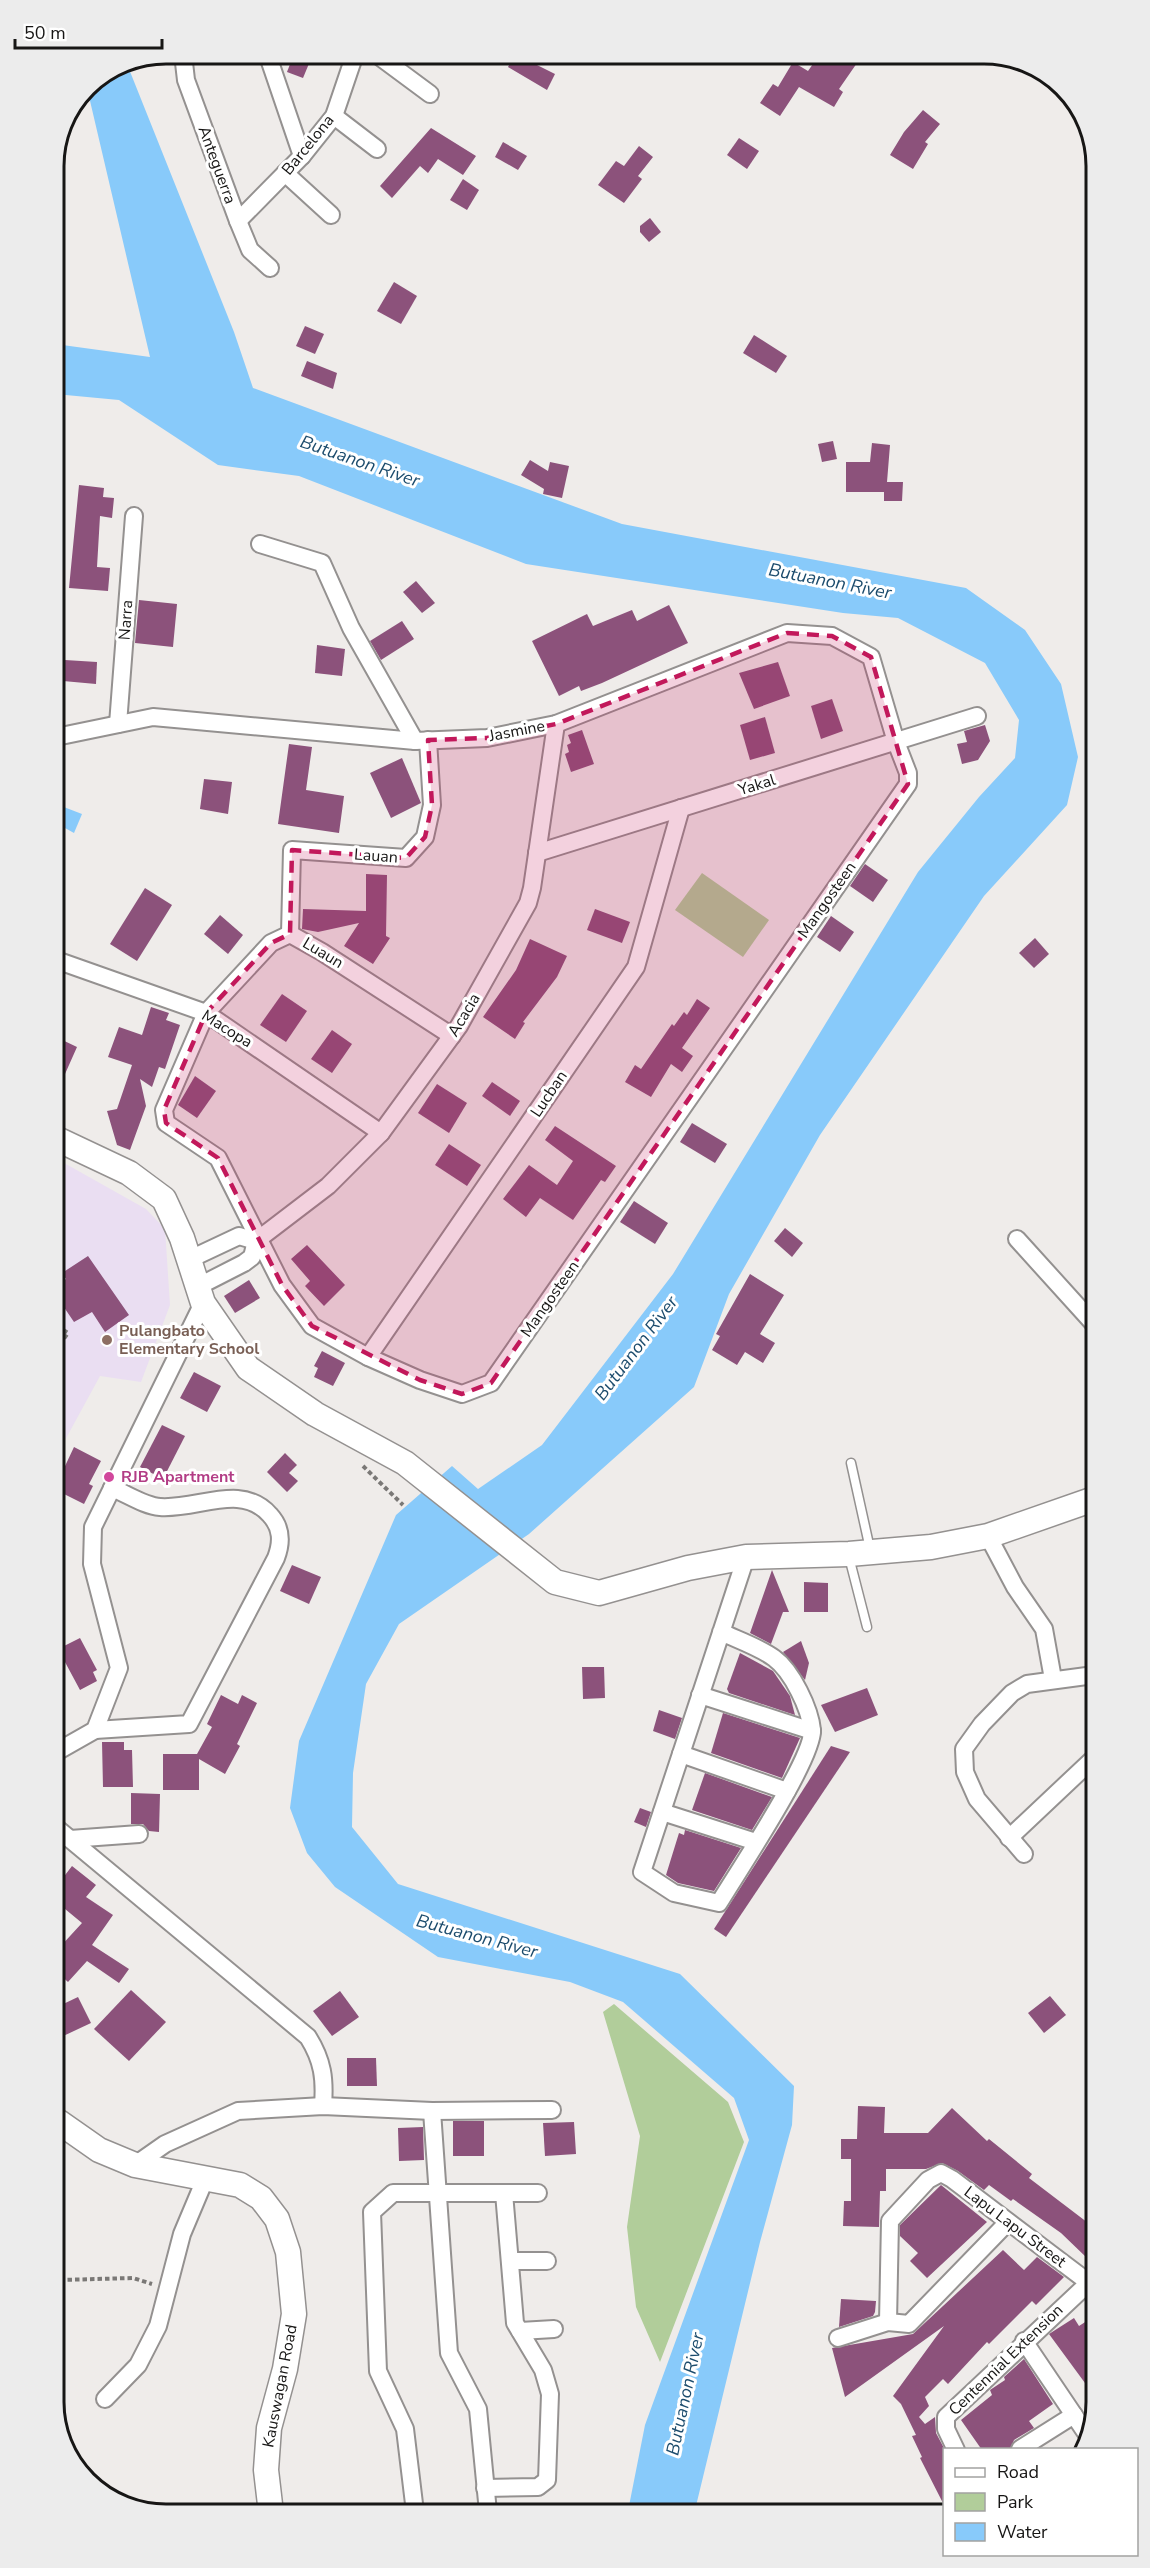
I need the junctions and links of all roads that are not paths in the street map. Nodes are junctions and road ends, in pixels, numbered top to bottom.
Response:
1 (184, 64) edge
2 (271, 64) edge
3 (352, 64) edge
4 (390, 64) edge
5 (430, 94) dead end
6 (334, 116) junction
7 (377, 149) dead end
8 (302, 156) junction
9 (285, 173) junction
10 (331, 215) dead end
11 (238, 221) junction
12 (270, 268) dead end
13 (134, 516) dead end
14 (260, 544) dead end
15 (977, 717) dead end
16 (118, 724) junction
17 (556, 724) junction
18 (65, 735) edge
19 (422, 741) junction
20 (896, 741) junction
21 (681, 808) junction
22 (537, 853) junction
23 (290, 934) junction
24 (65, 963) edge
25 (206, 1013) junction
26 (452, 1036) junction
27 (381, 1133) junction
28 (65, 1143) edge
29 (258, 1239) junction
30 (1017, 1239) dead end
31 (188, 1260) junction
32 (201, 1294) junction
33 (1085, 1314) edge
34 (368, 1357) junction
35 (851, 1463) dead end
36 (112, 1488) junction
37 (1085, 1501) edge
38 (988, 1536) junction
39 (860, 1553) junction
40 (746, 1557) junction
41 (867, 1627) dead end
42 (721, 1632) junction
43 (1085, 1676) edge
44 (1053, 1679) junction
45 (700, 1695) junction
46 (95, 1730) junction
47 (812, 1731) junction
48 (64, 1747) edge
49 (681, 1754) junction
50 (1085, 1766) edge
51 (787, 1791) junction
52 (662, 1812) junction
53 (140, 1834) dead end
54 (64, 1835) edge
55 (1009, 1838) junction
56 (756, 1842) junction
57 (1024, 1854) dead end
58 (323, 2106) junction
59 (552, 2110) dead end
60 (432, 2111) junction
61 (64, 2126) edge
62 (135, 2165) junction
63 (206, 2177) junction
64 (504, 2193) junction
65 (538, 2193) dead end
66 (438, 2194) junction
67 (1008, 2222) junction
68 (510, 2261) junction
69 (547, 2261) dead end
70 (1085, 2275) edge
71 (1085, 2287) edge
72 (888, 2322) junction
73 (554, 2329) dead end
74 (520, 2331) junction
75 (838, 2338) dead end
76 (1024, 2341) junction
77 (105, 2399) dead end
78 (1074, 2415) junction
79 (1082, 2427) edge
80 (955, 2448) edge
81 (1023, 2448) edge
82 (486, 2488) junction
83 (270, 2503) edge
84 (414, 2503) edge
85 (487, 2503) edge

1 - 11 street, Anteguerra
2 - 8 street
3 - 6 street, Barcelona
4 - 5 street
6 - 7 street
6 - 8 street, Barcelona
8 - 9 street, Barcelona
9 - 10 street
9 - 11 street, Barcelona
11 - 12 street, Anteguerra
13 - 16 street, Narra
14 - 19 street
15 - 20 street, Yakal
16 - 18 street, Jasmine
16 - 19 street, Jasmine
17 - 19 street, Jasmine
17 - 20 street, Jasmine
17 - 22 street, Acacia
19 - 23 street, Lauan
20 - 21 street, Yakal
20 - 34 street, Mangosteen
21 - 22 street, Yakal
21 - 34 street, Lucban
22 - 26 street, Acacia
23 - 25 street, Luaun
23 - 26 street, Luaun
24 - 25 street, Macopa
25 - 27 street, Macopa
25 - 29 street, Mangosteen
26 - 27 street, Acacia
27 - 29 street, Acacia
28 - 31 street
29 - 31 street
29 - 32 street, Acacia
29 - 34 street, Mangosteen
30 - 33 street
31 - 32 street
32 - 36 street
32 - 40 street
35 - 39 lane
36 - 46 street
36 - 46 street
37 - 38 street
38 - 39 street
38 - 44 street
39 - 40 street
39 - 41 lane
40 - 42 street
42 - 45 street
42 - 47 street
43 - 44 street
44 - 55 street
45 - 47 street
45 - 49 street
46 - 48 street
47 - 51 street
49 - 51 street
49 - 52 street
50 - 55 street
51 - 56 street
52 - 56 street
52 - 56 street
53 - 54 street
54 - 58 street
55 - 57 street
58 - 60 street
58 - 62 street
59 - 60 street
60 - 66 street
61 - 62 street, Kauswagan Road
62 - 63 street, Kauswagan Road
63 - 77 street
63 - 83 street, Kauswagan Road
64 - 65 street
64 - 66 street
64 - 68 street
66 - 82 street
66 - 84 street
67 - 70 street, Lapu Lapu Street
67 - 72 street
67 - 72 street, Lapu Lapu Street
68 - 69 street
68 - 74 street
71 - 76 street, Centennial Extension
72 - 75 street
73 - 74 street
74 - 82 street
76 - 78 street
76 - 80 street, Centennial Extension
78 - 79 street
78 - 81 street
82 - 85 street

